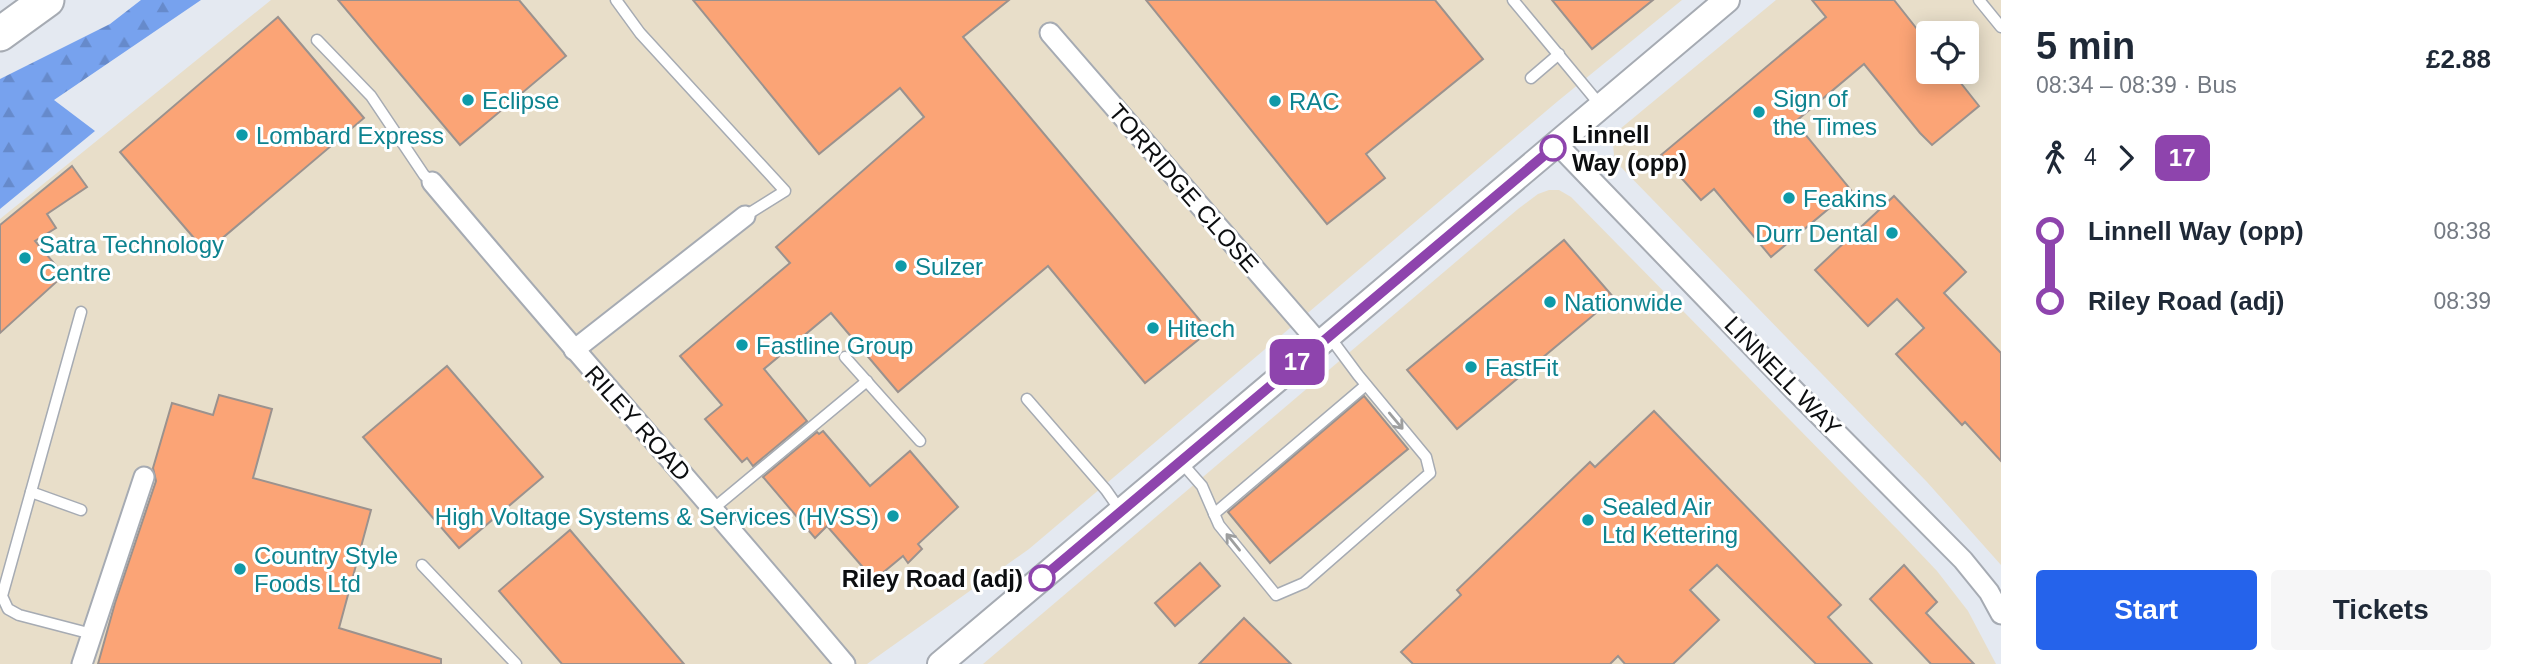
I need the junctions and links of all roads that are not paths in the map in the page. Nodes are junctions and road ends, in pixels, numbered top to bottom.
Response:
1 (47, 0) edge
2 (616, 0) edge
3 (1513, 0) edge
4 (1727, 0) edge
5 (1979, 0) edge
6 (2001, 27) edge
7 (1049, 33) dead end
8 (0, 34) edge
9 (317, 40) dead end
10 (1559, 54) junction
11 (1531, 78) dead end
12 (1602, 106) junction
13 (1557, 144) junction
14 (432, 182) joint
15 (745, 216) joint
16 (81, 312) dead end
17 (1324, 339) junction
18 (574, 350) junction
19 (845, 357) dead end
20 (867, 381) junction
21 (1366, 385) junction
22 (1027, 400) dead end
23 (920, 441) dead end
24 (1180, 461) junction
25 (144, 477) dead end
26 (31, 492) junction
27 (714, 508) junction
28 (81, 510) dead end
29 (1121, 511) junction
30 (1214, 514) junction
31 (422, 565) dead end
32 (2001, 614) edge
33 (92, 634) junction
34 (82, 664) edge
35 (516, 664) edge
36 (845, 664) edge
37 (940, 664) edge

1 - 8 highway
2 - 15 lane
3 - 10 lane
4 - 12 street
5 - 6 lane
7 - 17 street, TORRIDGE CLOSE
9 - 14 lane
10 - 11 lane
10 - 12 lane
12 - 13 street
13 - 17 street
13 - 32 street, LINNELL WAY
14 - 18 street, RILEY ROAD
15 - 18 street
16 - 26 lane
17 - 21 lane
17 - 24 street
18 - 27 street, RILEY ROAD
19 - 20 lane
20 - 23 lane
20 - 27 lane
21 - 30 lane
21 -> 30 lane
22 - 29 lane
24 - 29 street
24 - 30 lane
25 - 33 street
26 - 28 lane
26 - 33 lane
27 - 36 street, RILEY ROAD
29 - 37 street
31 - 35 lane
33 - 34 street

